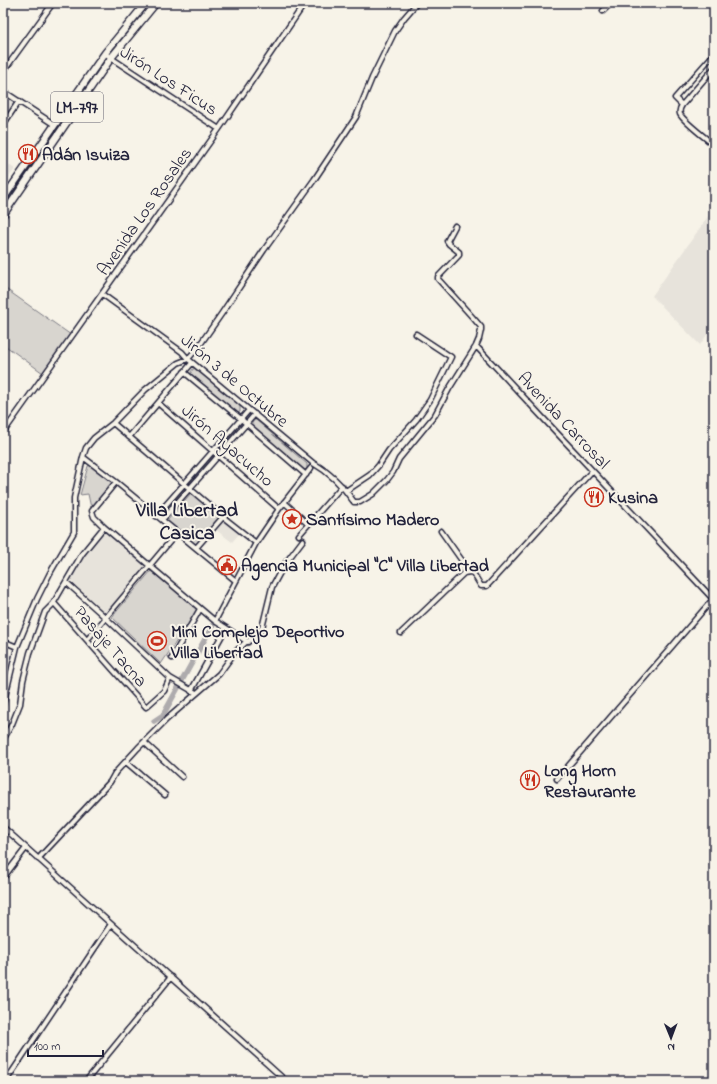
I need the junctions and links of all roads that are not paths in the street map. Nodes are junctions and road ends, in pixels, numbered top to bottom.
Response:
1 (53, 3) edge
2 (146, 3) edge
3 (156, 3) edge
4 (305, 3) edge
5 (417, 3) edge
6 (610, 3) edge
7 (603, 11) dead end
8 (105, 53) junction
9 (714, 54) edge
10 (111, 58) junction
11 (714, 68) edge
12 (3, 72) edge
13 (3, 91) edge
14 (19, 101) junction
15 (682, 105) junction
16 (3, 125) edge
17 (55, 125) junction
18 (219, 129) junction
19 (714, 145) edge
20 (3, 199) edge
21 (3, 215) edge
22 (455, 226) dead end
23 (102, 294) junction
24 (416, 334) dead end
25 (476, 346) junction
26 (188, 359) junction
27 (192, 363) junction
28 (184, 372) junction
29 (158, 403) junction
30 (249, 410) junction
31 (255, 414) junction
32 (241, 419) junction
33 (113, 423) junction
34 (247, 424) junction
35 (3, 433) edge
36 (129, 437) junction
37 (213, 451) junction
38 (219, 456) junction
39 (83, 457) junction
40 (311, 468) dead end
41 (592, 471) junction
42 (306, 475) junction
43 (116, 482) junction
44 (184, 484) junction
45 (342, 486) junction
46 (190, 489) junction
47 (346, 491) junction
48 (284, 502) junction
49 (279, 509) junction
50 (156, 516) junction
51 (223, 517) junction
52 (162, 520) junction
53 (308, 524) junction
54 (104, 527) junction
55 (441, 531) dead end
56 (177, 533) junction
57 (299, 535) dead end
58 (304, 540) dead end
59 (256, 543) junction
60 (196, 548) junction
61 (150, 566) junction
62 (470, 572) junction
63 (236, 581) junction
64 (66, 582) junction
65 (714, 599) edge
66 (54, 603) junction
67 (200, 609) junction
68 (106, 618) junction
69 (215, 622) junction
70 (226, 628) junction
71 (401, 633) dead end
72 (88, 640) junction
73 (3, 641) edge
74 (248, 642) junction
75 (17, 648) junction
76 (172, 658) dead end
77 (170, 678) junction
78 (191, 690) junction
79 (196, 693) junction
80 (3, 705) edge
81 (3, 740) edge
82 (144, 742) junction
83 (126, 762) junction
84 (182, 777) dead end
85 (556, 779) dead end
86 (165, 795) dead end
87 (3, 827) edge
88 (26, 848) junction
89 (38, 859) junction
90 (3, 878) edge
91 (111, 924) junction
92 (171, 977) junction
93 (6, 1081) edge
94 (86, 1081) edge
95 (286, 1081) edge

1 - 12 street
2 - 8 main road, LM-797
3 - 10 main road, LM-797
4 - 18 street, Avenida Los Rosales
5 - 26 street
6 - 7 street
8 - 10 street, Jirón Los Ficus
8 - 17 main road, LM-797
9 - 15 street
10 - 18 street, Jirón Los Ficus
10 - 21 main road, LM-797
11 - 15 street
13 - 14 street
14 - 16 street
14 - 17 street
15 - 19 street
17 - 20 main road, LM-797
18 - 23 street, Avenida Los Rosales
22 - 25 street
23 - 26 street, Jirón 3 de Octubre
23 - 35 street, Avenida Los Rosales
24 - 47 street
25 - 41 street, Avenida Carrosal
25 - 47 street, Jirón 3 de Octubre
26 - 27 street, Jirón 3 de Octubre
26 - 33 street
27 - 28 street
27 - 30 street, Jirón 3 de Octubre
28 - 29 street
28 - 32 street, Jirón 3 de Octubre
29 - 36 street
29 - 37 street, Jirón Ayacucho
30 - 31 street, Jirón 3 de Octubre
30 - 32 street
31 - 34 street
31 - 45 street, Jirón 3 de Octubre
32 - 34 street, Jirón 3 de Octubre
32 - 37 street
33 - 36 street
33 - 39 street
34 - 38 street
34 - 42 street, Jirón 3 de Octubre
36 - 44 street
37 - 38 street, Jirón Ayacucho
37 - 44 street
38 - 46 street
38 - 49 street, Jirón Ayacucho
39 - 43 street
39 - 75 street
40 - 42 street
41 - 62 street
41 - 65 street, Avenida Carrosal
42 - 48 street
43 - 50 street
43 - 54 street
44 - 46 street
44 - 50 street
45 - 47 street, Jirón 3 de Octubre
45 - 53 street
46 - 51 street
46 - 52 street
48 - 49 street
48 - 53 street, Jirón Ayacucho
49 - 59 street
50 - 52 street
51 - 59 street
51 - 60 street
52 - 56 street
53 - 57 street
54 - 61 street
54 - 64 street
55 - 62 street
56 - 60 street
56 - 61 street
58 - 74 street
59 - 63 street
60 - 63 street
61 - 67 street
61 - 68 street
62 - 71 street
63 - 69 street
64 - 66 street
64 - 68 street
65 - 85 street
66 - 72 street, Pasaje Tacna
66 - 81 street
67 - 69 street
67 - 76 street
68 - 72 street
68 - 77 street
69 - 70 street
70 - 74 street
70 - 78 street
72 - 77 street, Pasaje Tacna
73 - 75 street
74 - 79 street
75 - 80 street
77 - 78 street
78 - 79 street
79 - 82 street
82 - 83 street
82 - 84 street
83 - 86 street
83 - 89 street
87 - 88 street
88 - 89 street
88 - 90 street
89 - 91 street
91 - 92 street
91 - 93 street
92 - 94 street
92 - 95 street

